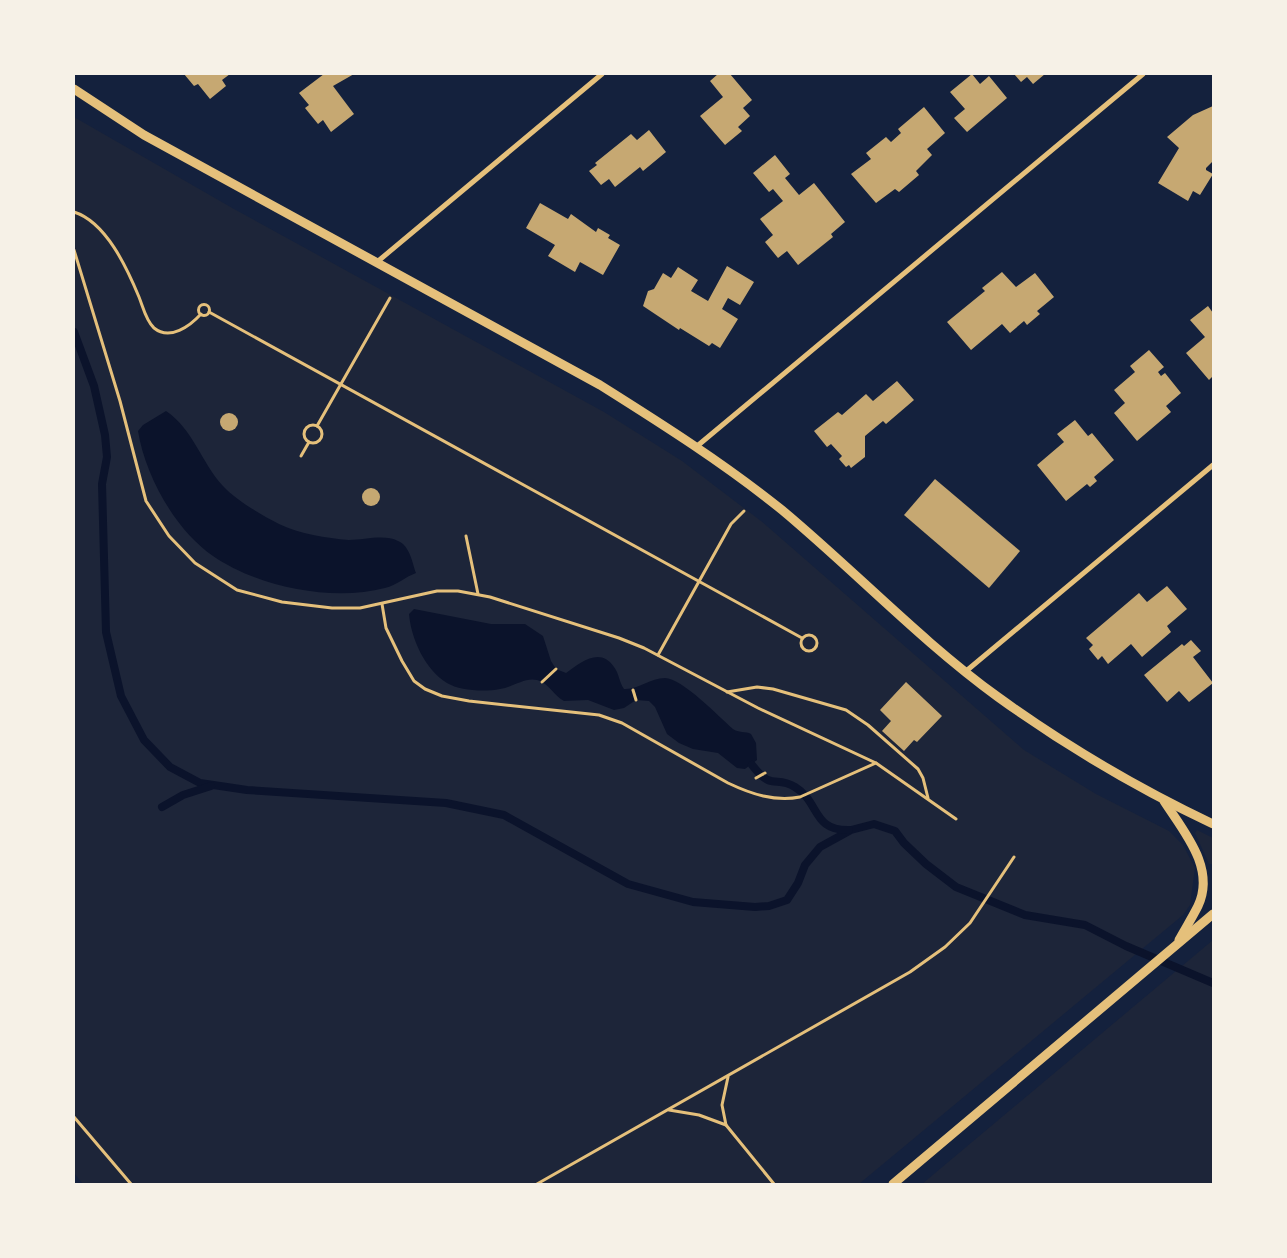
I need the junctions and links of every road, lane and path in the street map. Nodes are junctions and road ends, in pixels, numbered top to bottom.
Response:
1 (602, 74) edge
2 (1142, 74) edge
3 (74, 89) edge
4 (74, 212) edge
5 (74, 250) edge
6 (376, 262) junction
7 (390, 298) dead end
8 (209, 312) junction
9 (201, 314) junction
10 (340, 384) junction
11 (318, 426) junction
12 (309, 442) junction
13 (696, 447) junction
14 (302, 456) dead end
15 (1213, 465) edge
16 (744, 511) dead end
17 (466, 536) dead end
18 (699, 582) junction
19 (478, 594) junction
20 (382, 604) junction
21 (802, 638) junction
22 (658, 656) junction
23 (556, 669) dead end
24 (966, 672) junction
25 (542, 682) dead end
26 (633, 690) dead end
27 (727, 692) junction
28 (636, 700) dead end
29 (876, 763) junction
30 (765, 773) dead end
31 (756, 778) dead end
32 (928, 799) junction
33 (1163, 800) junction
34 (956, 819) dead end
35 (1213, 824) edge
36 (1014, 857) dead end
37 (1213, 914) edge
38 (1177, 944) junction
39 (728, 1077) junction
40 (669, 1110) junction
41 (74, 1117) edge
42 (726, 1126) junction
43 (131, 1184) edge
44 (537, 1184) edge
45 (774, 1184) edge
46 (893, 1184) edge

1 - 6 street
2 - 13 street
3 - 6 street
4 - 9 path
5 - 20 path
6 - 13 street
7 - 10 path
8 - 9 path
8 - 9 path
8 - 10 path
10 - 11 path
10 - 18 path
11 - 12 path
11 - 12 path
12 - 14 path
13 - 24 street
15 - 24 street
16 - 18 path
17 - 19 path
18 - 21 path
18 - 22 path
19 - 20 path
19 - 22 path
20 - 29 path
21 - 21 path
22 - 27 path
23 - 25 path
24 - 33 street
26 - 28 path
27 - 29 path
27 - 32 path
29 - 32 path
30 - 31 path
32 - 34 path
33 - 35 street
33 - 38 street
36 - 39 path
37 - 38 street
38 - 46 street
39 - 40 path
39 - 42 path
40 - 42 path
40 - 44 path
41 - 43 path
42 - 45 path

